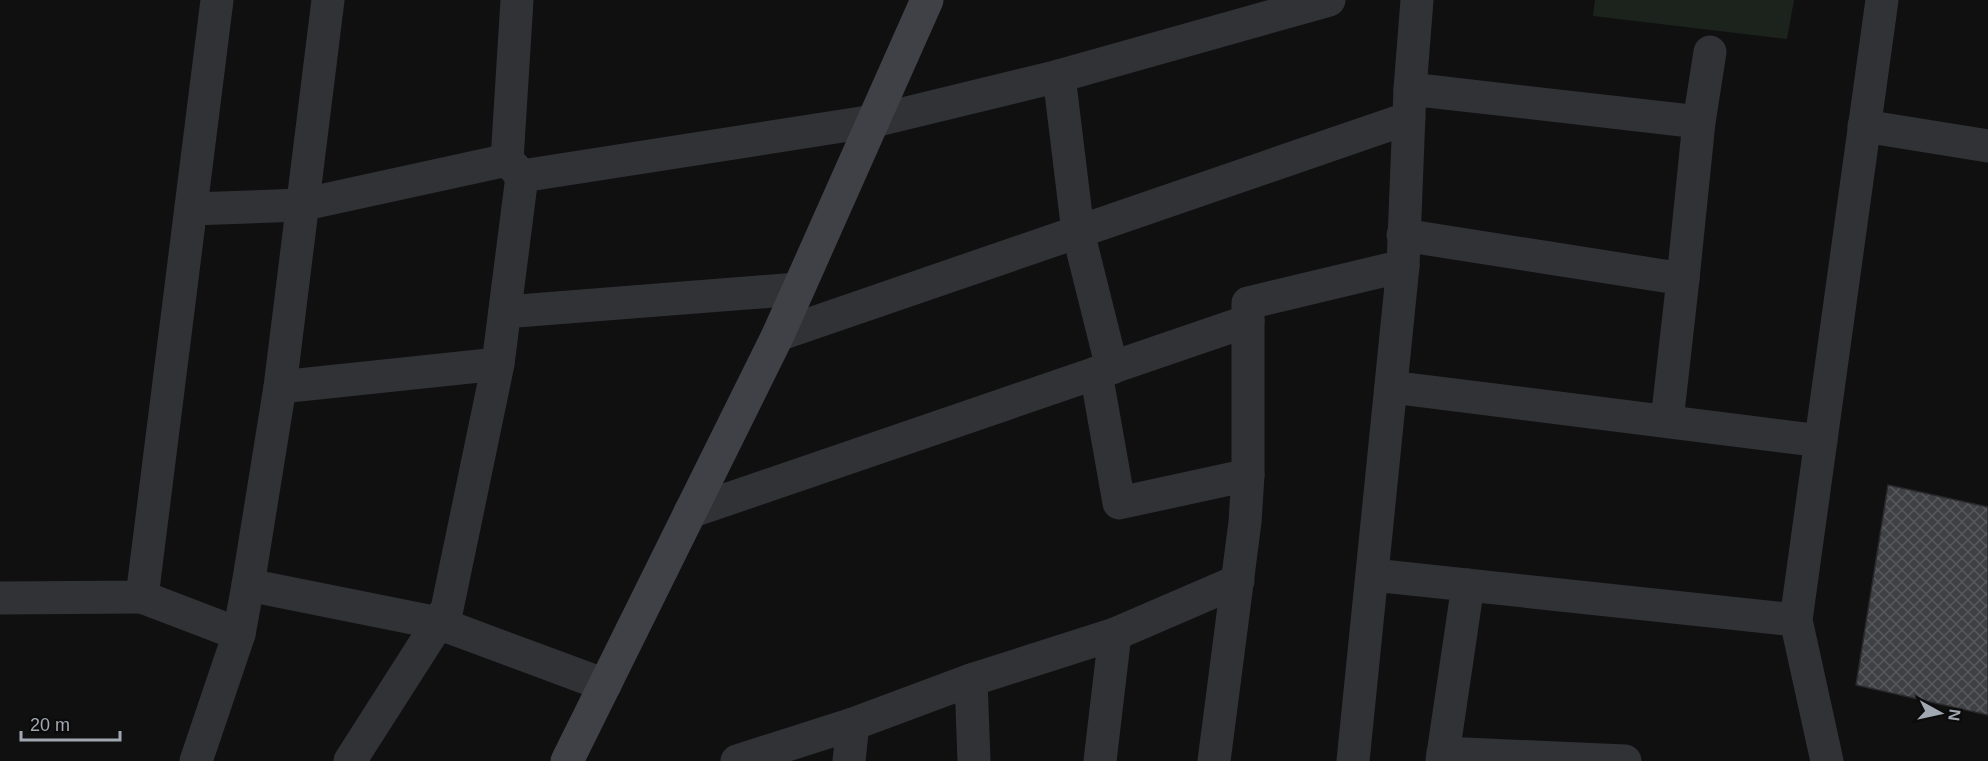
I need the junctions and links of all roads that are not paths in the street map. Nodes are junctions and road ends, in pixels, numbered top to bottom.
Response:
1 (217, 0) edge
2 (328, 0) edge
3 (517, 0) edge
4 (927, 0) edge
5 (1329, 0) edge
6 (1417, 0) edge
7 (1882, 0) edge
8 (1710, 52) dead end
9 (1059, 76) junction
10 (1410, 103) junction
11 (874, 122) junction
12 (1699, 123) junction
13 (1864, 126) junction
14 (1988, 146) edge
15 (514, 168) junction
16 (301, 205) junction
17 (190, 209) junction
18 (1078, 232) junction
19 (1403, 251) junction
20 (1683, 279) junction
21 (798, 289) junction
22 (505, 312) junction
23 (1248, 321) junction
24 (778, 335) junction
25 (498, 364) junction
26 (1104, 370) junction
27 (280, 387) junction
28 (1391, 387) junction
29 (1667, 421) junction
30 (1821, 441) junction
31 (1248, 475) junction
32 (690, 513) junction
33 (1373, 575) junction
34 (1238, 582) junction
35 (248, 585) junction
36 (1468, 585) junction
37 (142, 597) junction
38 (0, 598) edge
39 (1796, 620) junction
40 (438, 623) junction
41 (239, 634) junction
42 (1115, 634) junction
43 (971, 680) junction
44 (605, 685) junction
45 (853, 724) junction
46 (1443, 757) edge
47 (196, 761) edge
48 (350, 761) edge
49 (567, 761) edge
50 (737, 761) edge
51 (849, 761) edge
52 (974, 761) edge
53 (1100, 761) edge
54 (1214, 761) edge
55 (1353, 761) edge
56 (1625, 761) edge
57 (1827, 761) edge

1 - 17 street
2 - 16 street
3 - 15 street
4 - 11 main road
5 - 9 street
6 - 10 street
7 - 13 street
8 - 12 street
9 - 11 street
9 - 18 street
10 - 12 street
10 - 18 street
10 - 19 street
11 - 15 street
11 - 21 main road
12 - 20 street
13 - 14 street
13 - 30 street
15 - 16 street
15 - 22 street
16 - 17 street
16 - 27 street
17 - 37 street
18 - 24 street
18 - 26 street
19 - 20 street
19 - 23 street
19 - 28 street
20 - 29 street
21 - 22 street
21 - 24 main road
22 - 25 street
23 - 26 street
23 - 31 street
24 - 32 main road
25 - 27 street
25 - 40 street
26 - 31 street
26 - 32 street
27 - 35 street
28 - 29 street
28 - 33 street
29 - 30 street
30 - 39 street
31 - 34 street
32 - 44 main road
33 - 36 street
33 - 55 street
34 - 42 street
34 - 54 street
35 - 40 street
35 - 41 street
36 - 39 street
36 - 46 street
37 - 38 street
37 - 41 street
39 - 57 street
40 - 44 street
40 - 48 street
41 - 47 street
42 - 43 street
42 - 53 street
43 - 45 street
43 - 52 street
44 - 49 main road
45 - 50 street
45 - 51 street
46 - 56 street

